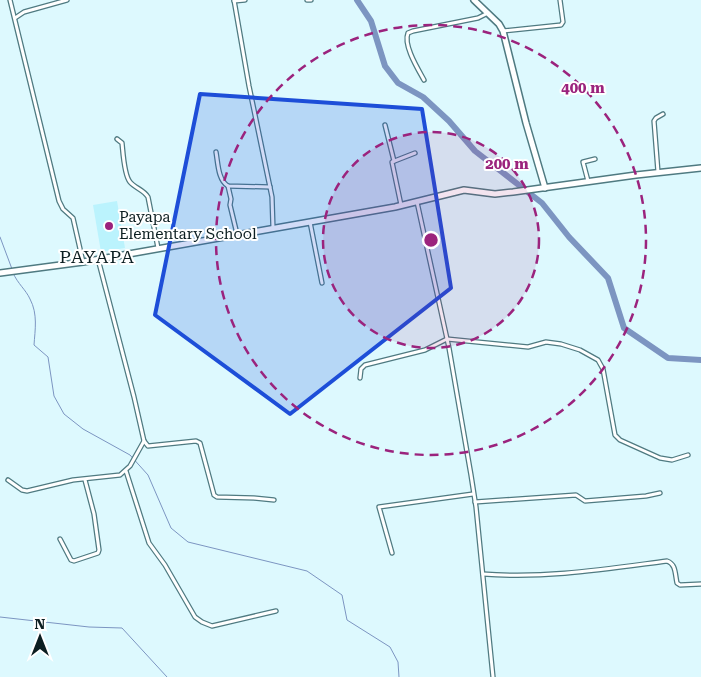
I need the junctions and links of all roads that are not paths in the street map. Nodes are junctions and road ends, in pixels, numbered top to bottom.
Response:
1 (10, 0) edge
2 (67, 0) edge
3 (234, 0) edge
4 (245, 0) edge
5 (307, 0) edge
6 (311, 0) edge
7 (474, 0) edge
8 (560, 0) edge
9 (488, 13) junction
10 (15, 18) junction
11 (504, 31) junction
12 (424, 80) dead end
13 (664, 114) dead end
14 (385, 126) dead end
15 (117, 139) dead end
16 (216, 152) dead end
17 (415, 153) dead end
18 (595, 159) dead end
19 (394, 161) junction
20 (701, 168) edge
21 (658, 172) junction
22 (588, 182) junction
23 (228, 186) junction
24 (270, 187) junction
25 (545, 188) junction
26 (417, 202) junction
27 (401, 206) junction
28 (310, 222) junction
29 (273, 229) junction
30 (237, 234) junction
31 (158, 248) junction
32 (98, 258) junction
33 (83, 262) junction
34 (0, 274) edge
35 (322, 283) dead end
36 (447, 339) junction
37 (360, 378) dead end
38 (144, 441) junction
39 (688, 455) dead end
40 (126, 471) junction
41 (8, 480) dead end
42 (85, 480) junction
43 (660, 493) dead end
44 (473, 494) junction
45 (274, 500) dead end
46 (475, 502) junction
47 (60, 539) dead end
48 (392, 553) dead end
49 (483, 574) junction
50 (701, 584) edge
51 (276, 611) dead end
52 (493, 677) edge

1 - 10 street
2 - 10 street
3 - 4 street
3 - 24 street
5 - 6 street
7 - 9 main road
8 - 11 street
9 - 11 main road
9 - 12 street
10 - 33 street
11 - 25 main road
13 - 21 street
14 - 19 street
15 - 31 street
16 - 23 street
17 - 19 street
18 - 22 street
19 - 27 street
20 - 21 main road
21 - 22 main road
22 - 25 main road
23 - 24 street
23 - 30 street
24 - 29 street
25 - 26 main road
26 - 27 main road
26 - 36 street
27 - 28 main road
28 - 29 main road
28 - 35 street
29 - 30 main road
30 - 31 main road
31 - 32 main road
32 - 33 main road
32 - 38 street
33 - 34 main road
36 - 37 street
36 - 39 street
36 - 44 street
38 - 40 street
38 - 45 street
40 - 42 street
40 - 51 street
41 - 42 street
42 - 47 street
43 - 46 street
44 - 46 street
44 - 48 street
46 - 49 street
49 - 50 street
49 - 52 street

